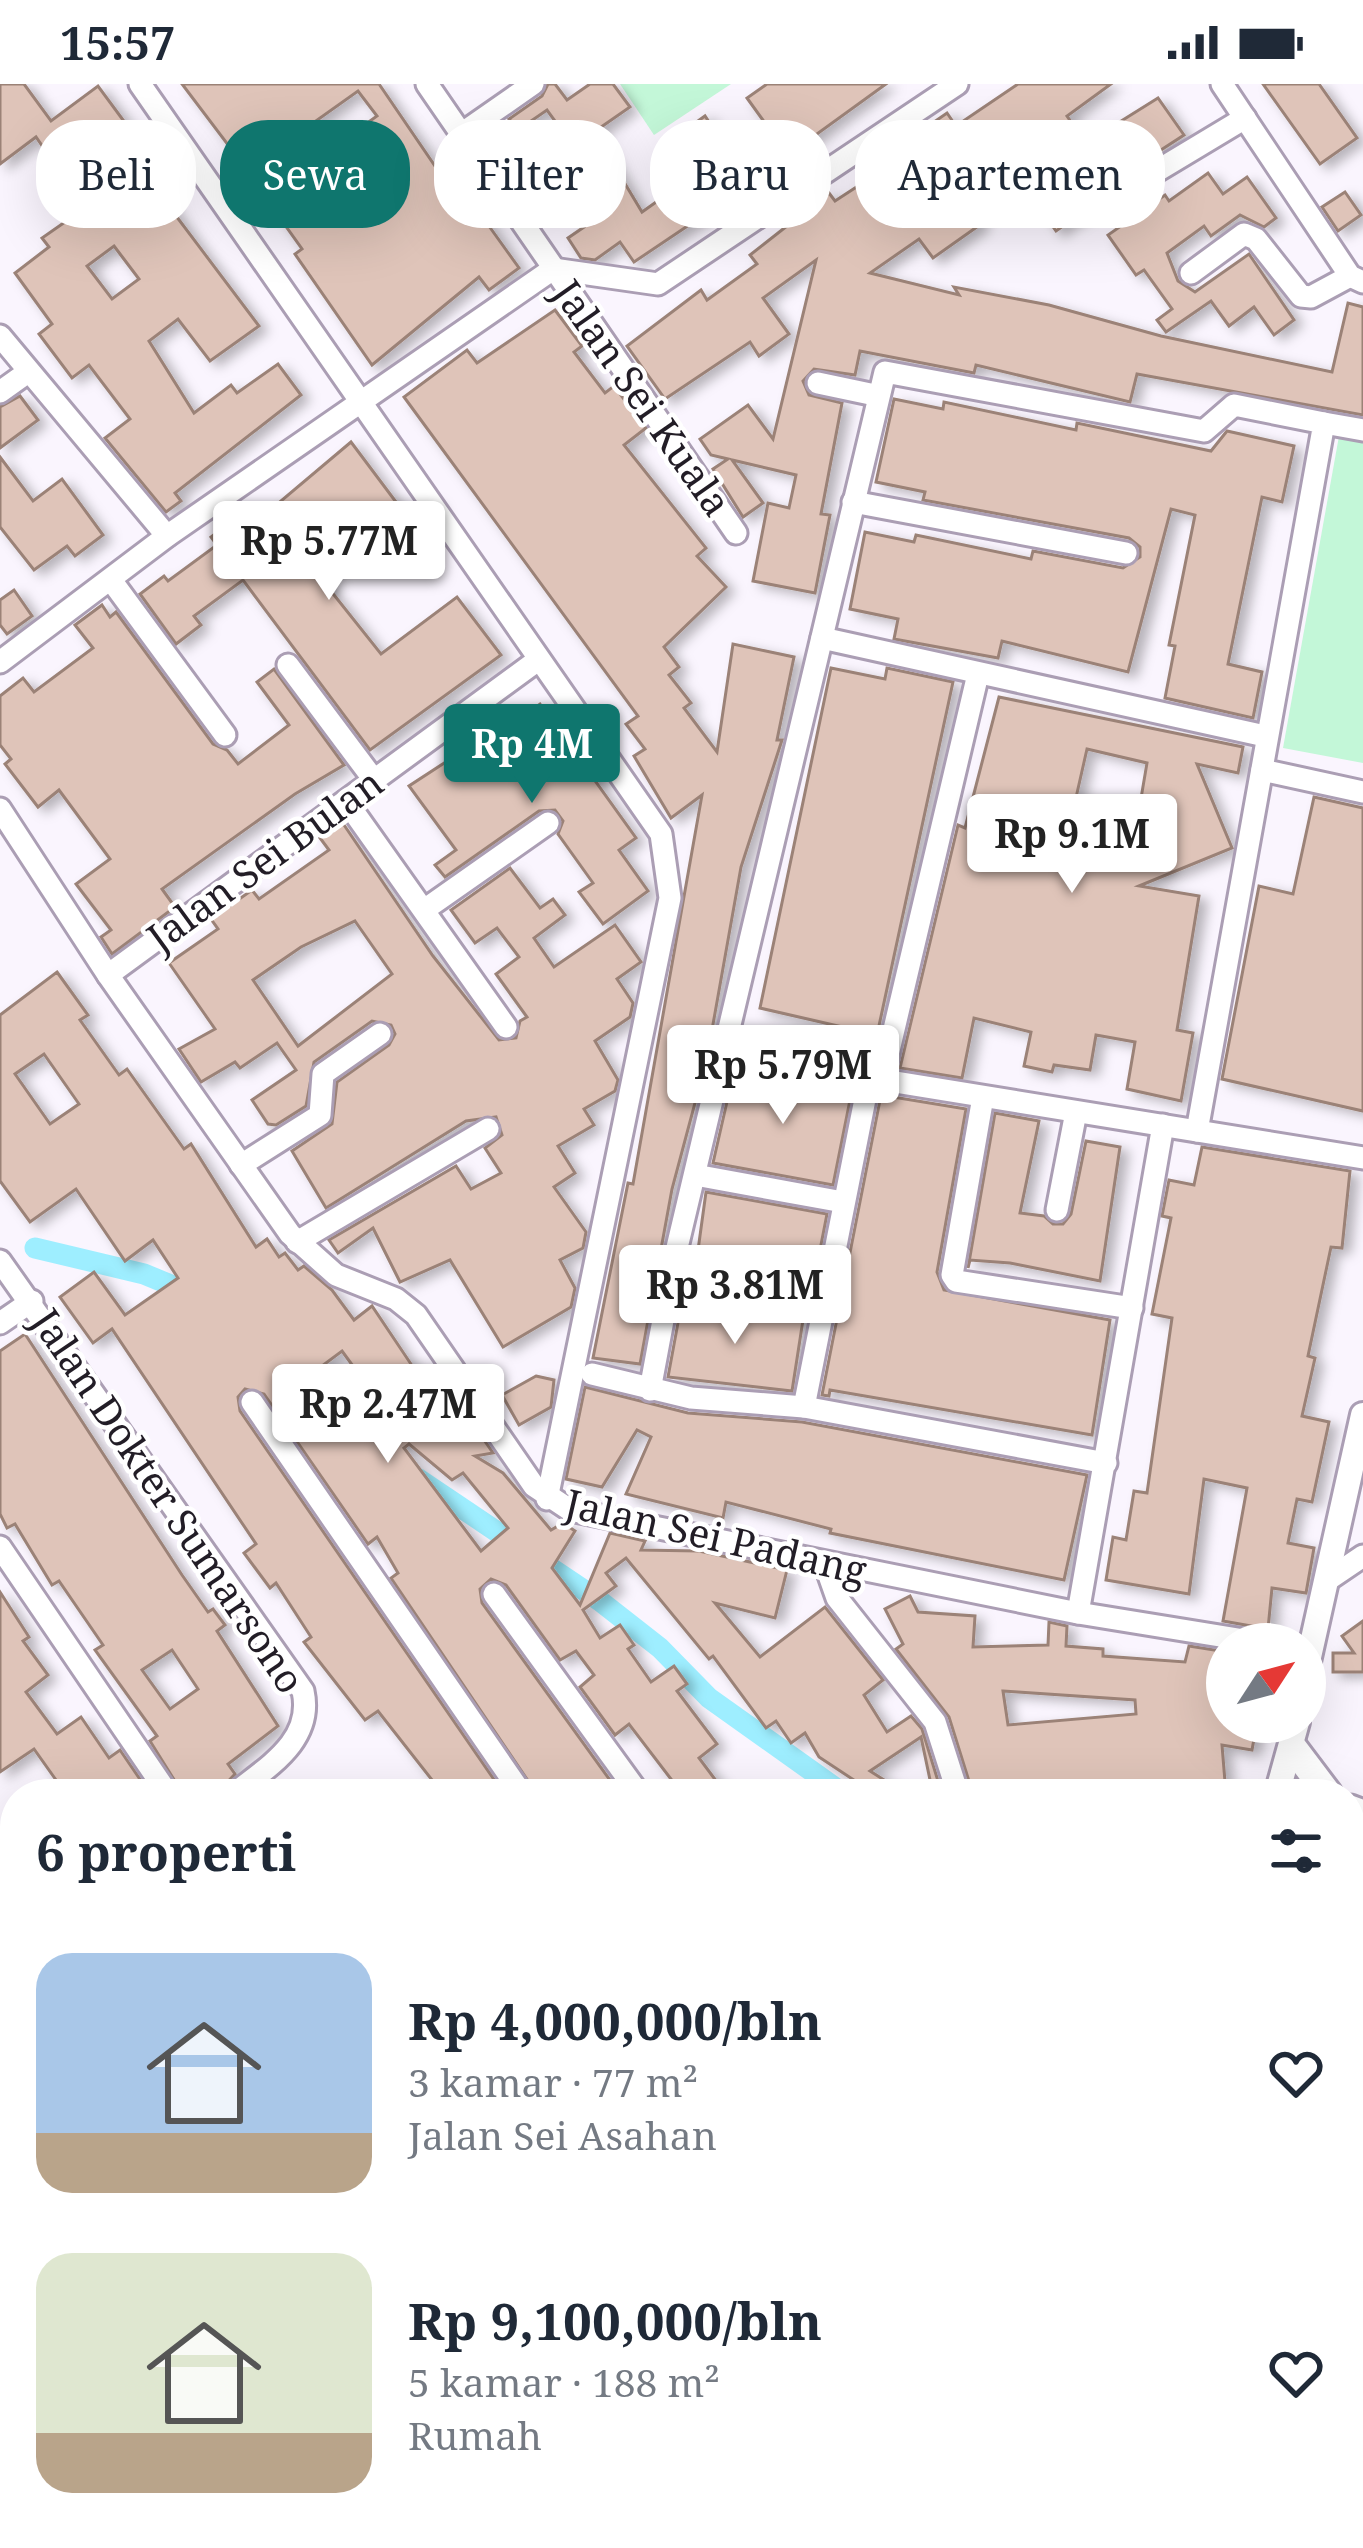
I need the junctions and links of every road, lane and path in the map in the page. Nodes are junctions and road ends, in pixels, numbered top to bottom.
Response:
1 (140, 84) edge
2 (427, 84) edge
3 (533, 84) edge
4 (957, 84) edge
5 (1222, 84) edge
6 (1245, 118) junction
7 (451, 120) edge
8 (481, 120) edge
9 (1165, 166) edge
10 (525, 228) edge
11 (553, 269) junction
12 (1191, 273) dead end
13 (1359, 278) edge
14 (0, 337) edge
15 (28, 372) junction
16 (818, 383) dead end
17 (0, 392) edge
18 (875, 395) junction
19 (358, 403) junction
20 (1324, 423) junction
21 (1363, 430) edge
22 (853, 502) junction
23 (736, 532) dead end
24 (167, 536) junction
25 (1126, 553) dead end
26 (111, 580) junction
27 (822, 638) junction
28 (538, 659) junction
29 (0, 662) edge
30 (288, 665) dead end
31 (978, 674) junction
32 (226, 735) dead end
33 (1265, 736) junction
34 (1262, 770) junction
35 (374, 780) junction
36 (1363, 792) edge
37 (346, 801) junction
38 (0, 808) edge
39 (548, 823) dead end
40 (424, 910) junction
41 (107, 975) junction
42 (506, 1028) dead end
43 (380, 1034) dead end
44 (724, 1054) junction
45 (876, 1080) junction
46 (983, 1097) junction
47 (1076, 1112) junction
48 (1163, 1125) junction
49 (488, 1129) dead end
50 (1197, 1131) junction
51 (1363, 1159) edge
52 (241, 1165) junction
53 (694, 1175) junction
54 (843, 1202) junction
55 (1058, 1210) dead end
56 (297, 1242) junction
57 (0, 1261) edge
58 (672, 1283) junction
59 (32, 1301) junction
60 (1132, 1307) junction
61 (822, 1308) junction
62 (0, 1323) edge
63 (592, 1374) dead end
64 (650, 1390) junction
65 (252, 1402) dead end
66 (804, 1407) junction
67 (1363, 1414) edge
68 (1106, 1463) junction
69 (547, 1498) junction
70 (0, 1547) edge
71 (1363, 1556) edge
72 (825, 1564) junction
73 (1329, 1579) junction
74 (494, 1594) dead end
75 (1078, 1613) junction
76 (1317, 1623) edge
77 (1206, 1634) edge
78 (1293, 1743) edge
79 (1300, 1743) edge
80 (158, 1779) edge
81 (253, 1779) edge
82 (512, 1779) edge
83 (628, 1779) edge
84 (953, 1779) edge
85 (1282, 1779) edge
86 (1317, 1779) edge

1 - 19 street
2 - 7 street, Jalan Sei Kuala
3 - 8 street
4 - 11 street
5 - 6 street
6 - 9 street
6 - 13 street
10 - 11 street, Jalan Sei Kuala
11 - 19 street
11 - 23 street, Jalan Sei Kuala
12 - 13 street
14 - 15 street
15 - 17 street
15 - 24 street
16 - 18 street
18 - 20 street
18 - 22 street
19 - 24 street
19 - 28 street
20 - 21 street
20 - 33 street
22 - 25 street
22 - 27 street
24 - 26 street
26 - 29 street
26 - 32 street
27 - 31 street
27 - 44 street
28 - 35 street, Jalan Sei Bulan
28 - 69 street
30 - 35 street
31 - 33 street
31 - 45 street
33 - 34 street
34 - 36 street
34 - 50 street
35 - 37 street, Jalan Sei Bulan
37 - 40 street
37 - 41 street, Jalan Sei Bulan
38 - 41 street, Jalan Sei Padang
39 - 40 street
40 - 42 street
41 - 52 street, Jalan Sei Padang
43 - 52 street
44 - 45 street
44 - 53 street
45 - 46 street
45 - 54 street
46 - 47 street
46 - 60 street
47 - 48 street
47 - 55 street
48 - 50 street
48 - 60 street
49 - 56 street
50 - 51 street
52 - 56 street, Jalan Sei Padang
53 - 54 street
53 - 58 street
54 - 61 street
56 - 69 street, Jalan Sei Padang
57 - 59 street, Jalan Dokter Sumarsono
58 - 61 street
58 - 64 street
59 - 62 street
59 - 81 street, Jalan Dokter Sumarsono
60 - 68 street
61 - 66 street
63 - 64 street
64 - 66 street
65 - 82 street
66 - 68 street
67 - 73 street
68 - 75 street
69 - 72 street, Jalan Sei Padang
70 - 80 street
71 - 73 street
72 - 75 street, Jalan Sei Padang
72 - 84 street
73 - 76 street
74 - 83 street
75 - 77 street, Jalan Sei Padang
78 - 85 street
79 - 86 main road

